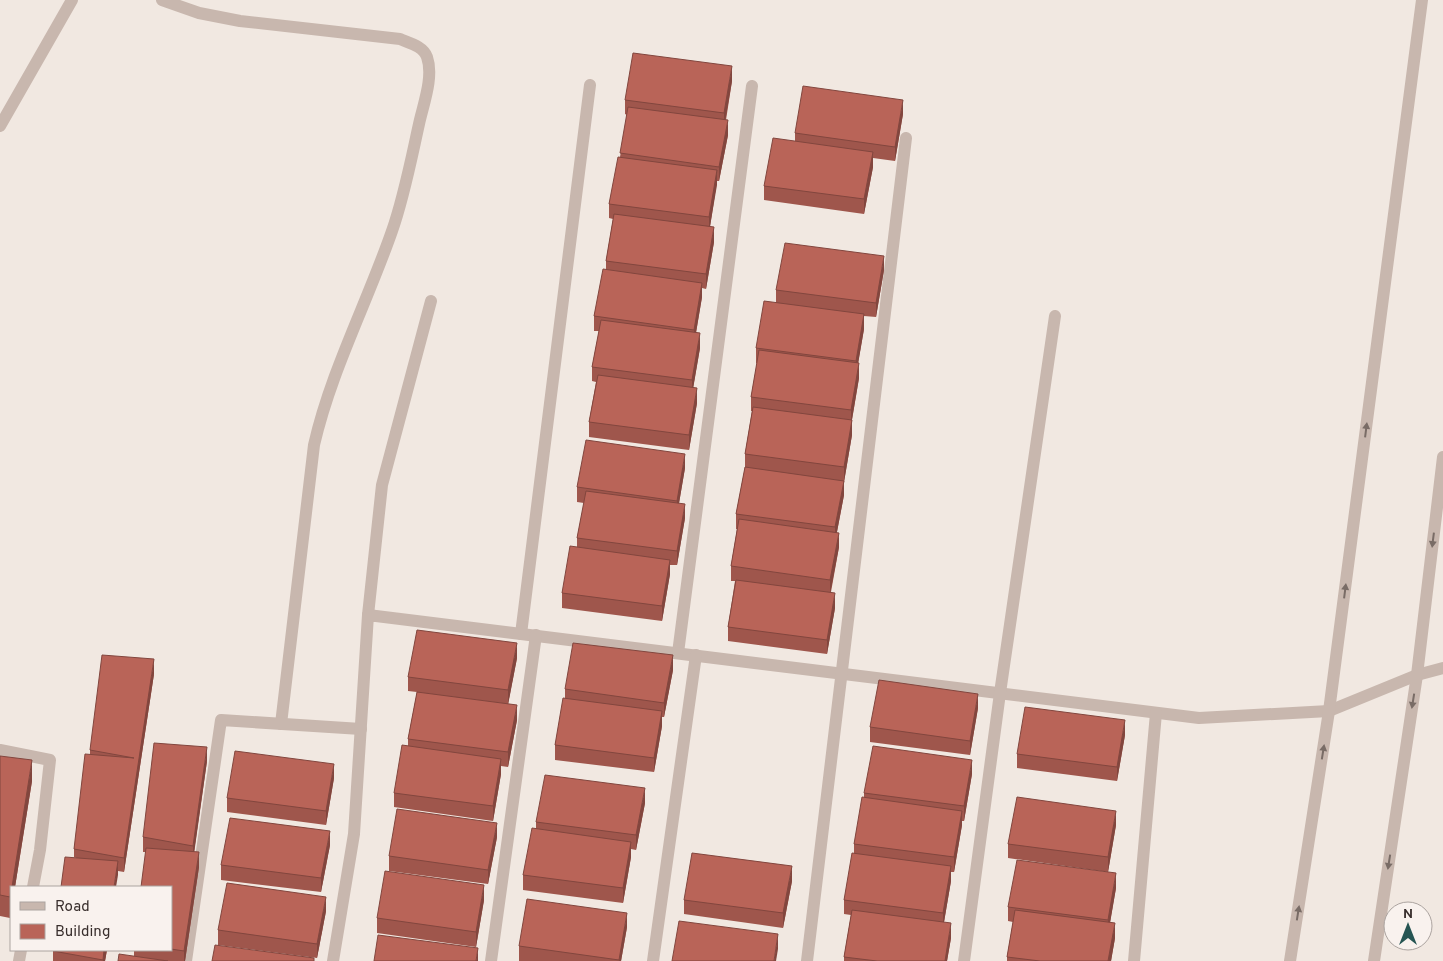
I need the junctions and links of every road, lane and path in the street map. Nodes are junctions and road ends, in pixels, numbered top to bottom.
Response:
1 (72, 0) edge
2 (162, 0) edge
3 (1422, 0) edge
4 (590, 85) dead end
5 (752, 86) dead end
6 (0, 126) edge
7 (906, 138) dead end
8 (431, 301) dead end
9 (1056, 316) dead end
10 (1443, 457) edge
11 (368, 615) junction
12 (521, 634) junction
13 (536, 636) junction
14 (678, 653) junction
15 (696, 656) junction
16 (1443, 668) edge
17 (842, 674) junction
18 (1417, 675) junction
19 (1000, 693) junction
20 (1329, 711) junction
21 (1156, 712) junction
22 (281, 724) junction
23 (361, 729) junction
24 (0, 750) edge
25 (33, 886) edge
26 (186, 961) edge
27 (333, 961) edge
28 (491, 961) edge
29 (653, 961) edge
30 (807, 961) edge
31 (964, 961) edge
32 (1134, 961) edge
33 (1290, 961) edge
34 (1374, 961) edge

1 - 6 street
2 - 22 street
20 -> 3 street
4 - 12 street
5 - 14 street
7 - 17 street
8 - 11 street
9 - 19 street
10 -> 18 street
11 - 12 street
11 - 23 street
12 - 13 street
13 - 14 street
13 - 28 street
14 - 15 street
15 - 17 street
15 - 29 street
16 - 18 street
17 - 19 street
17 - 30 street
18 - 20 street
18 -> 34 street
19 - 21 street
19 - 31 street
20 - 21 street
33 -> 20 street
21 - 32 street
22 - 23 street
22 - 26 street
23 - 27 street
24 - 25 street

